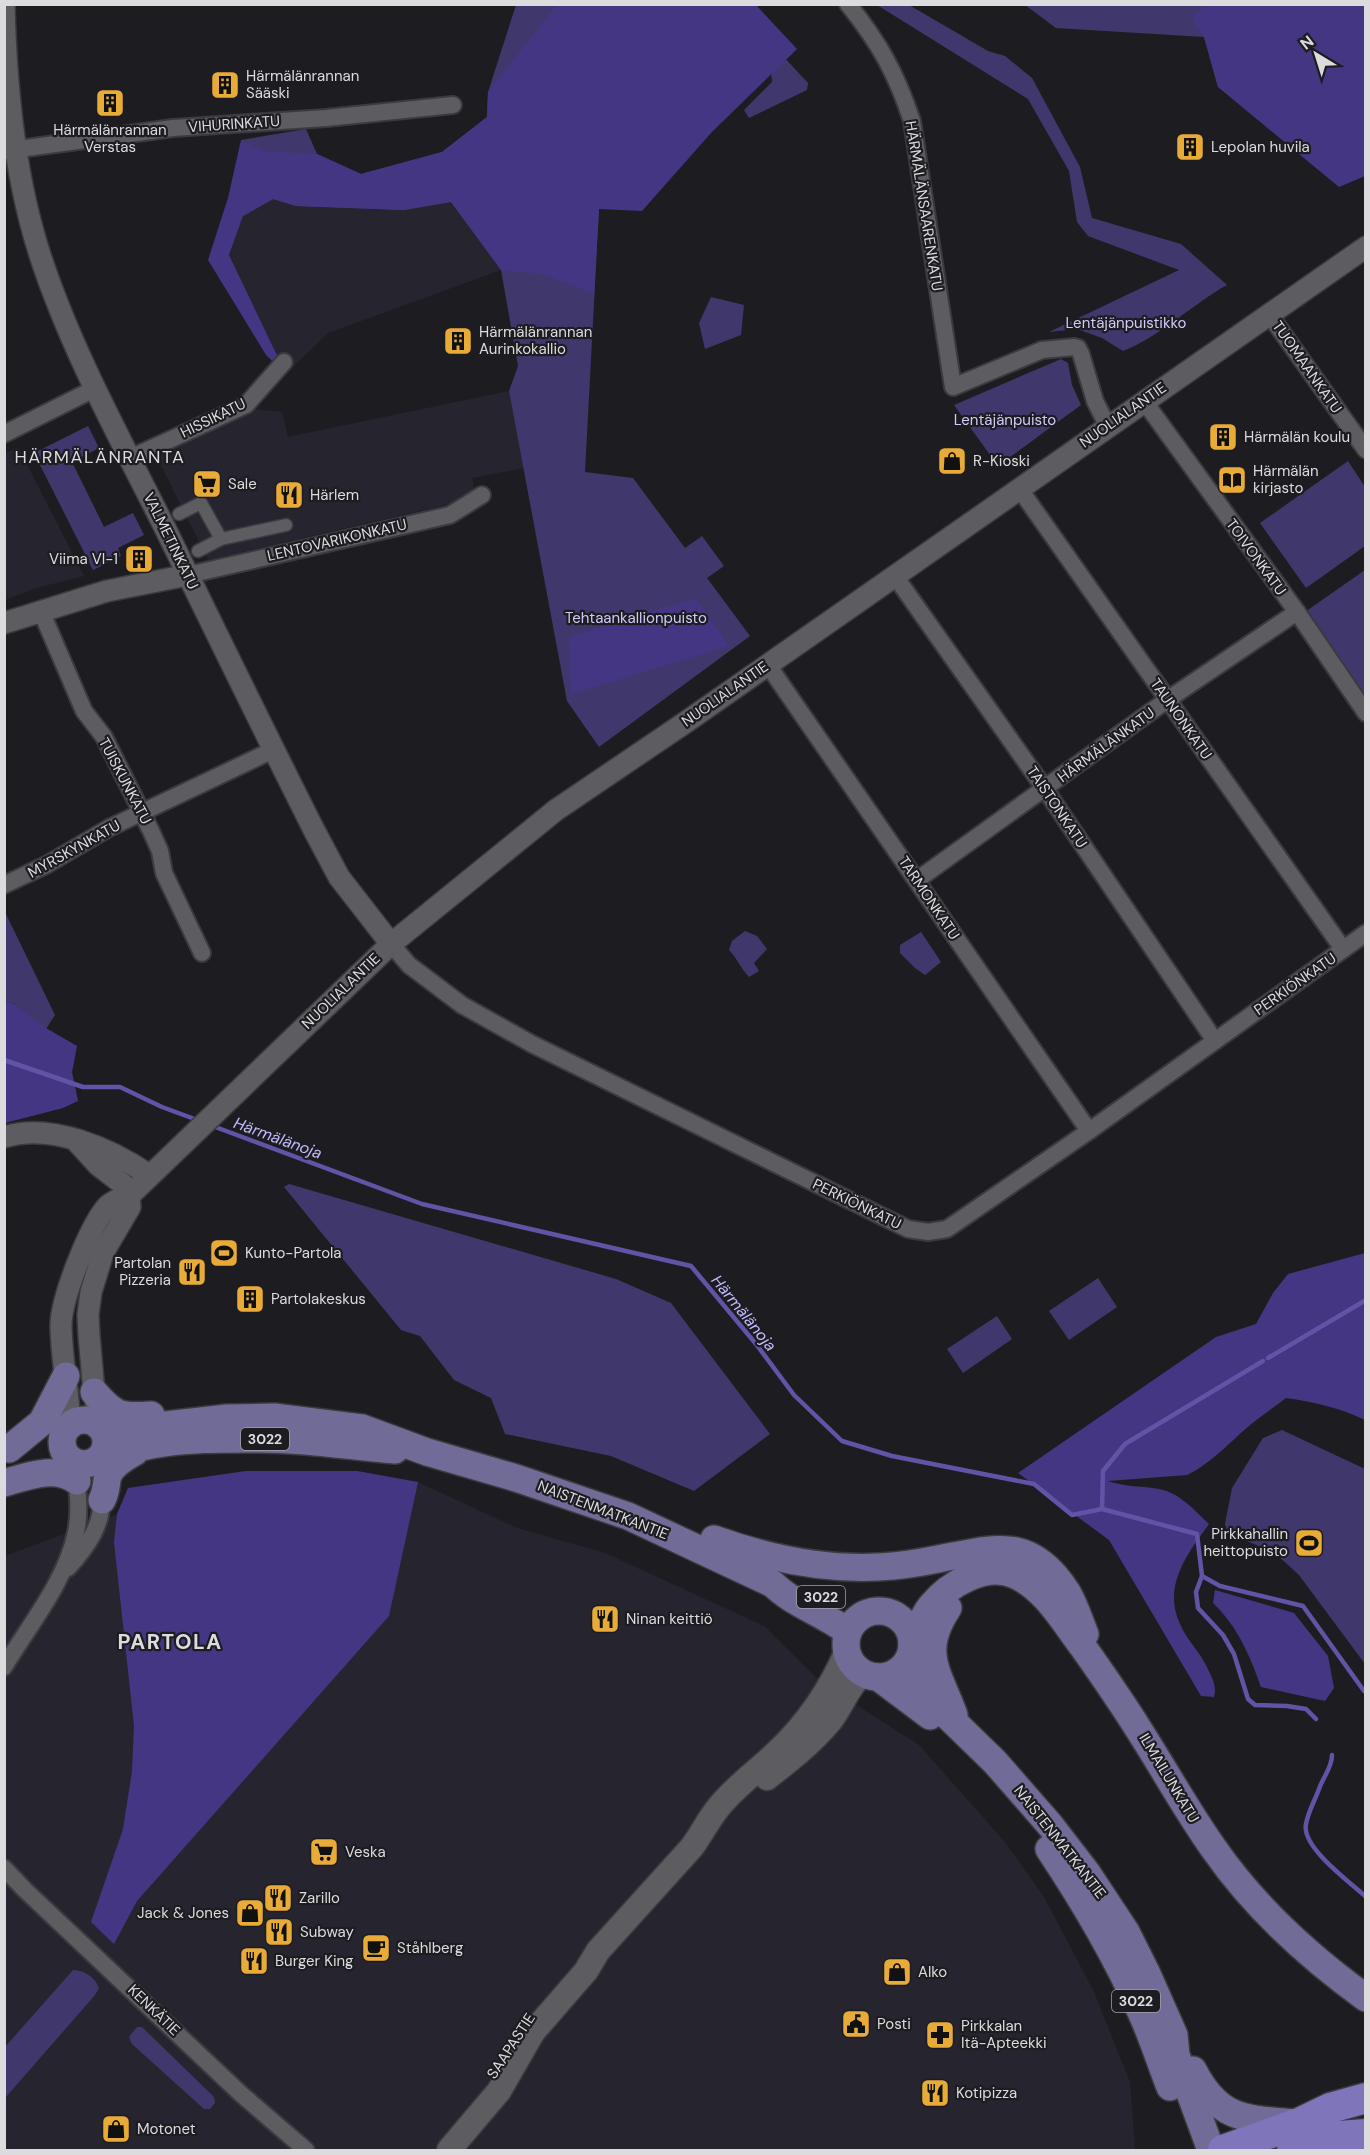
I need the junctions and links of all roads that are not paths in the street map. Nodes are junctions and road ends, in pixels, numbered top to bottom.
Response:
1 (848, 4) edge
2 (4, 5) edge
3 (453, 105) dead end
4 (10, 150) edge
5 (1365, 247) edge
6 (1269, 314) junction
7 (284, 362) dead end
8 (96, 388) junction
9 (1144, 401) junction
10 (1108, 427) junction
11 (4, 434) edge
12 (1365, 450) edge
13 (130, 458) junction
14 (1019, 488) junction
15 (482, 495) dead end
16 (179, 514) dead end
17 (286, 525) dead end
18 (221, 539) junction
19 (198, 551) dead end
20 (188, 575) junction
21 (895, 576) junction
22 (41, 611) junction
23 (1297, 612) junction
24 (4, 623) edge
25 (768, 665) junction
26 (1167, 700) junction
27 (1365, 713) edge
28 (273, 750) junction
29 (1046, 789) junction
30 (142, 813) junction
31 (917, 880) junction
32 (4, 885) edge
33 (1365, 933) edge
34 (391, 944) junction
35 (1343, 950) junction
36 (202, 953) dead end
37 (1215, 1041) junction
38 (1089, 1131) junction
39 (4, 1137) edge
40 (75, 1140) junction
41 (149, 1175) junction
42 (131, 1194) junction
43 (66, 1376) junction
44 (94, 1392) junction
45 (189, 1422) junction
46 (102, 1442) junction
47 (140, 1449) junction
48 (427, 1452) junction
49 (70, 1453) junction
50 (6, 1458) edge
51 (4, 1483) edge
52 (102, 1500) junction
53 (652, 1526) junction
54 (975, 1575) junction
55 (59, 1578) junction
56 (773, 1584) junction
57 (879, 1612) junction
58 (847, 1642) junction
59 (910, 1652) junction
60 (1095, 1664) junction
61 (4, 1667) edge
62 (871, 1675) junction
63 (958, 1725) junction
64 (704, 1832) junction
65 (4, 1868) edge
66 (598, 1951) junction
67 (1365, 1998) edge
68 (1174, 2035) junction
69 (1365, 2097) edge
70 (1365, 2134) edge
71 (1296, 2137) edge
72 (306, 2151) edge
73 (433, 2151) edge
74 (449, 2151) edge
75 (1193, 2151) edge
76 (1211, 2151) edge
77 (1223, 2151) edge

1 - 10 street, HÄRMÄLÄNSAARENKATU
2 - 4 street, VALMETINKATU
3 - 4 street, VIHURINKATU
4 - 8 street, VALMETINKATU
5 - 6 street, NUOLIALANTIE
6 - 9 street, NUOLIALANTIE
6 - 12 street, TUOMAANKATU
7 - 13 street, HISSIKATU
8 - 11 street
8 - 13 street, VALMETINKATU
9 - 10 street, NUOLIALANTIE
9 - 23 street, TOIVONKATU
10 - 14 street, NUOLIALANTIE
13 - 20 street, VALMETINKATU
14 - 21 street, NUOLIALANTIE
14 - 26 street, TAUNONKATU
15 - 20 street, LENTOVARIKONKATU
16 - 18 street
17 - 18 street
18 - 19 street
20 - 22 street
20 - 28 street, VALMETINKATU
21 - 25 street, NUOLIALANTIE
21 - 29 street, TAISTONKATU
22 - 24 street
22 - 30 street, TUISKUNKATU
23 - 26 street, HÄRMÄLÄNKATU
23 - 27 street, TOIVONKATU
25 - 31 street, TARMONKATU
25 - 34 street, NUOLIALANTIE
26 - 29 street, HÄRMÄLÄNKATU
26 - 35 street, TAUNONKATU
28 - 30 street, MYRSKYNKATU
28 - 34 street, VALMETINKATU
29 - 31 street, HÄRMÄLÄNKATU
29 - 37 street, TAISTONKATU
30 - 32 street, MYRSKYNKATU
30 - 36 street, TUISKUNKATU
31 - 38 street, TARMONKATU
33 - 35 street, PERKIÖNKATU
34 - 38 street, PERKIÖNKATU
34 - 41 street, NUOLIALANTIE
35 - 37 street, PERKIÖNKATU
37 - 38 street, PERKIÖNKATU
39 - 40 street
40 - 41 street
40 - 42 street
41 - 42 street, NUOLIALANTIE
42 - 43 street, NUOLIALANTIE
42 - 44 street, NUOLIALANTIE
43 - 49 street, NUOLIALANTIE
43 - 50 main road
44 - 45 main road
44 - 46 street, NUOLIALANTIE
45 - 46 main road, NAISTENMATKANTIE / 3022
45 - 48 main road, NAISTENMATKANTIE / 3022
46 - 47 main road, NAISTENMATKANTIE / 3022
46 - 49 main road
46 - 49 main road
46 - 52 street
47 - 48 main road, NAISTENMATKANTIE / 3022
47 - 52 main road
48 - 53 main road, NAISTENMATKANTIE / 3022
49 - 50 main road
49 - 51 main road
49 - 55 street
52 - 55 street
53 - 56 main road, NAISTENMATKANTIE / 3022
53 - 60 main road
54 - 57 main road, ILMAILUNKATU
54 - 59 main road, ILMAILUNKATU
54 - 60 main road, ILMAILUNKATU
54 - 63 main road
55 - 61 street
56 - 57 main road, NAISTENMATKANTIE / 3022
56 - 58 main road, NAISTENMATKANTIE / 3022
57 - 58 main road, 3022
57 - 59 main road, 3022
58 - 62 main road, 3022
58 - 64 main road, SAAPASTIE
59 - 62 main road
59 - 63 main road, NAISTENMATKANTIE / 3022
60 - 67 main road, ILMAILUNKATU
62 - 64 main road, SAAPASTIE
62 - 75 main road, NAISTENMATKANTIE / 3022
63 - 68 main road, NAISTENMATKANTIE / 3022
64 - 66 main road, SAAPASTIE
65 - 72 street, KENKÄTIE
66 - 73 main road, SAAPASTIE
66 - 74 main road, SAAPASTIE
68 - 71 main road
68 - 76 main road, NAISTENMATKANTIE / 3022
69 - 71 highway
70 - 71 highway
71 - 77 highway

